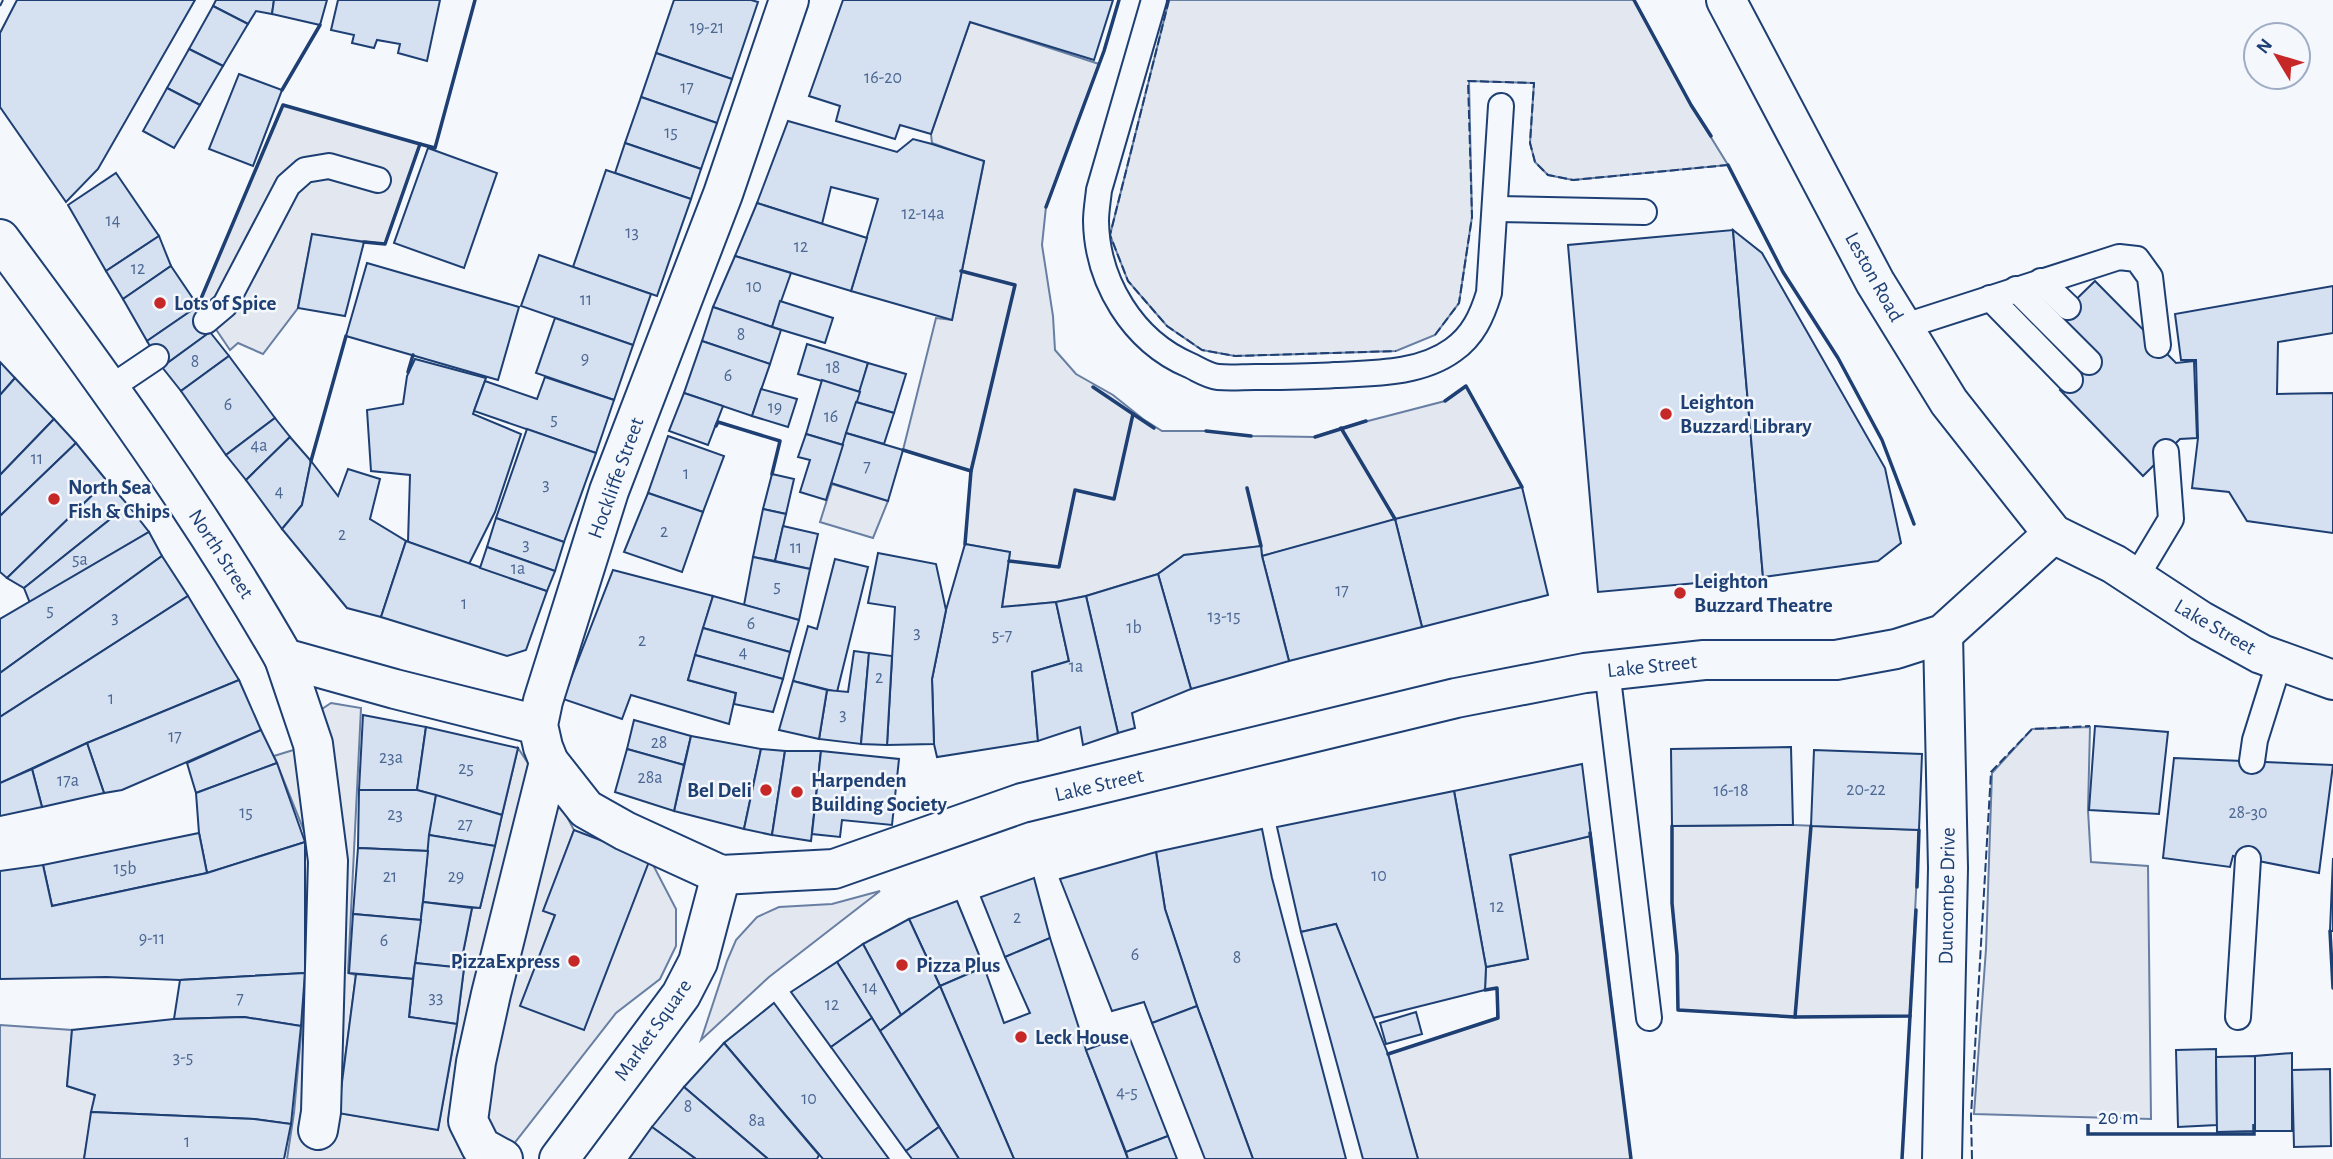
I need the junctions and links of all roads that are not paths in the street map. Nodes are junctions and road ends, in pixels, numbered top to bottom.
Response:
1 (789, 0) edge
2 (1154, 0) edge
3 (1726, 0) edge
4 (1501, 106) dead end
5 (378, 180) dead end
6 (1496, 209) junction
7 (1644, 212) dead end
8 (0, 239) edge
9 (2042, 281) junction
10 (2017, 289) junction
11 (1990, 298) junction
12 (2068, 307) dead end
13 (206, 321) dead end
14 (1902, 327) junction
15 (2158, 345) dead end
16 (156, 357) dead end
17 (2089, 362) dead end
18 (2070, 380) dead end
19 (110, 388) junction
20 (2163, 466) dead end
21 (2053, 534) junction
22 (2135, 579) junction
23 (1943, 634) junction
24 (284, 658) junction
25 (2280, 660) junction
26 (1596, 671) junction
27 (2333, 680) edge
28 (538, 725) junction
29 (2252, 761) dead end
30 (549, 762) junction
31 (2248, 859) dead end
32 (722, 875) junction
33 (2238, 1017) dead end
34 (1649, 1018) dead end
35 (318, 1130) dead end
36 (503, 1159) edge
37 (559, 1159) edge
38 (1941, 1159) edge

1 - 28 street, Hockliffe Street
2 - 6 lane
3 - 14 street, Leston Road
4 - 6 lane
5 - 13 lane
6 - 7 lane
8 - 19 street, North Street
9 - 10 lane
9 - 12 lane
9 - 15 lane
10 - 11 lane
10 - 17 lane
11 - 14 lane
11 - 18 lane
14 - 21 street, Leston Road
16 - 19 lane
19 - 24 street, North Street
20 - 22 lane
21 - 22 street, Lake Street
21 - 23 street, Lake Street
22 - 25 street, Lake Street
23 - 26 street, Lake Street
23 - 38 street, Duncombe Drive
24 - 28 street
24 - 35 street
25 - 27 street, Lake Street
25 - 29 lane
26 - 32 street, Lake Street
26 - 34 lane
28 - 30 street, Hockliffe Street
30 - 32 street, Hockliffe Street
30 - 36 street
31 - 33 lane
32 - 37 street, Market Square

